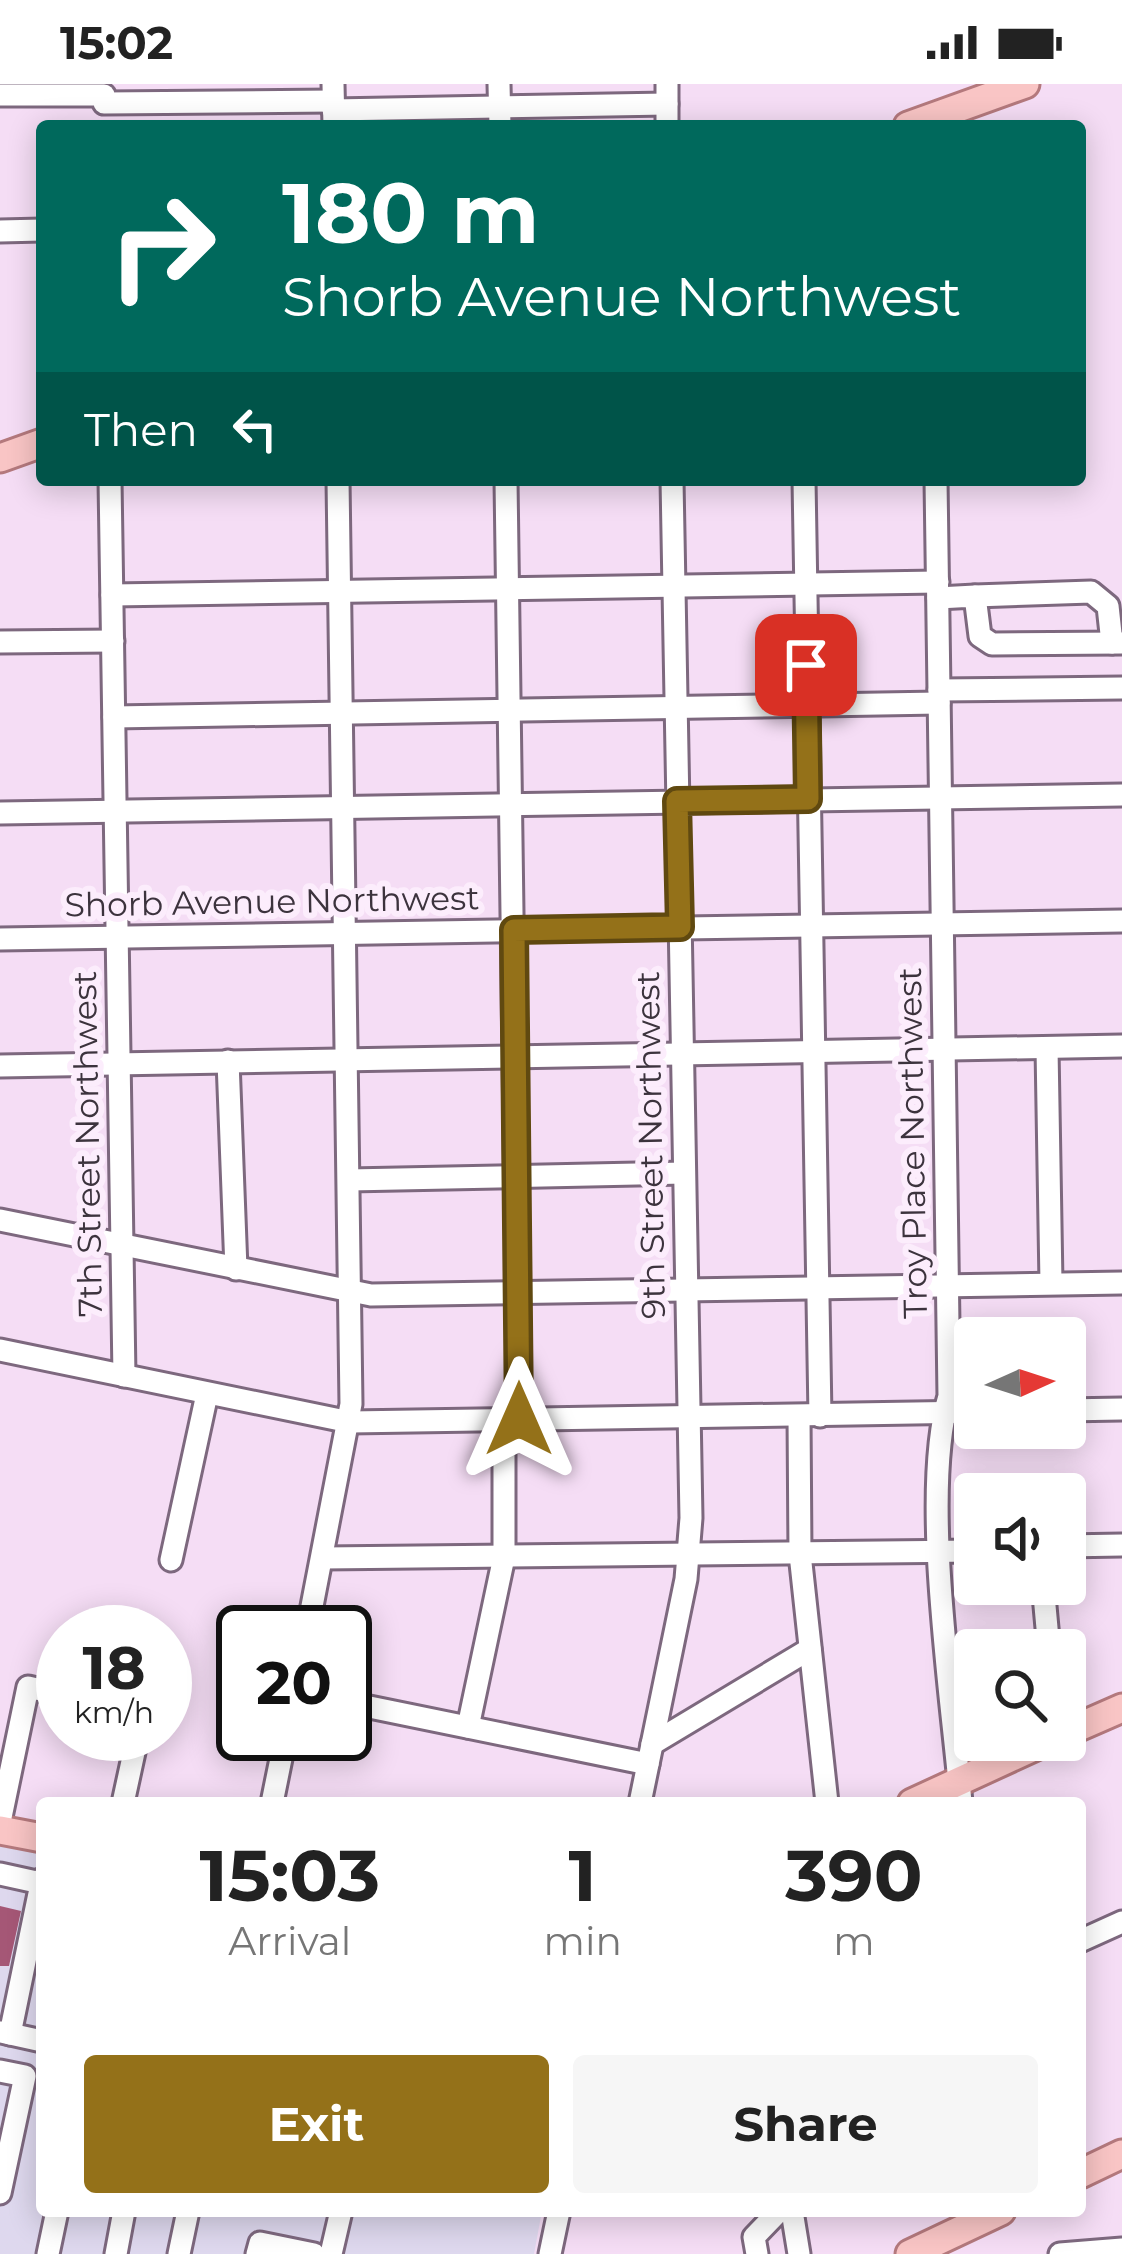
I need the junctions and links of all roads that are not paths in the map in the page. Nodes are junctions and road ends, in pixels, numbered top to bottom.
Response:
1 (1025, 84) edge
2 (6, 92) edge
3 (219, 93) edge
4 (104, 102) edge
5 (333, 105) edge
6 (499, 105) edge
7 (667, 105) edge
8 (930, 120) edge
9 (0, 230) edge
10 (36, 230) edge
11 (36, 445) edge
12 (0, 458) edge
13 (110, 486) edge
14 (338, 486) edge
15 (506, 486) edge
16 (672, 486) edge
17 (804, 486) edge
18 (936, 486) edge
19 (806, 584) junction
20 (674, 586) junction
21 (508, 589) junction
22 (938, 590) junction
23 (340, 591) junction
24 (112, 595) junction
25 (974, 596) junction
26 (113, 641) junction
27 (0, 642) edge
28 (1117, 643) edge
29 (1122, 688) edge
30 (939, 696) junction
31 (807, 706) junction
32 (676, 708) junction
33 (510, 711) junction
34 (343, 713) junction
35 (114, 717) junction
36 (1122, 795) edge
37 (940, 798) junction
38 (808, 799) junction
39 (677, 801) junction
40 (512, 803) junction
41 (344, 807) junction
42 (115, 810) junction
43 (0, 813) edge
44 (1122, 921) edge
45 (943, 924) junction
46 (811, 925) junction
47 (680, 927) junction
48 (514, 930) junction
49 (346, 932) junction
50 (117, 936) junction
51 (0, 939) edge
52 (1122, 1046) edge
53 (1047, 1048) junction
54 (944, 1049) junction
55 (812, 1052) junction
56 (682, 1054) junction
57 (514, 1057) junction
58 (347, 1059) junction
59 (228, 1061) junction
60 (119, 1062) junction
61 (0, 1066) edge
62 (684, 1173) junction
63 (516, 1176) junction
64 (349, 1180) junction
65 (0, 1220) edge
66 (122, 1246) junction
67 (236, 1269) junction
68 (1051, 1283) junction
69 (1122, 1283) edge
70 (947, 1286) junction
71 (817, 1288) junction
72 (685, 1290) junction
73 (518, 1292) junction
74 (350, 1294) junction
75 (0, 1350) edge
76 (124, 1376) junction
77 (207, 1394) junction
78 (1122, 1409) edge
79 (1086, 1410) edge
80 (944, 1413) junction
81 (954, 1413) edge
82 (809, 1416) junction
83 (688, 1418) junction
84 (511, 1419) junction
85 (350, 1422) junction
86 (1122, 1545) edge
87 (1086, 1546) edge
88 (941, 1550) junction
89 (954, 1550) edge
90 (690, 1554) junction
91 (800, 1554) junction
92 (504, 1557) junction
93 (323, 1558) junction
94 (171, 1560) dead end
95 (313, 1605) edge
96 (810, 1649) junction
97 (36, 1689) edge
98 (372, 1707) edge
99 (1122, 1708) edge
100 (1086, 1724) edge
101 (468, 1727) junction
102 (650, 1754) junction
103 (132, 1761) edge
104 (281, 1761) edge
105 (1013, 1761) edge
106 (960, 1792) edge
107 (124, 1797) edge
108 (273, 1797) edge
109 (641, 1797) edge
110 (826, 1797) edge
111 (0, 1826) edge
112 (36, 1836) edge
113 (0, 1874) edge
114 (36, 1880) edge
115 (36, 1906) edge
116 (1122, 1922) edge
117 (1086, 1938) edge
118 (5, 2033) edge
119 (36, 2040) edge
120 (0, 2071) edge
121 (1122, 2154) edge
122 (1086, 2171) edge
123 (0, 2193) edge
124 (56, 2217) edge
125 (123, 2217) edge
126 (187, 2217) edge
127 (340, 2217) edge
128 (559, 2217) edge
129 (775, 2217) edge
130 (782, 2217) edge
131 (988, 2217) edge
132 (1122, 2249) edge
133 (48, 2254) edge
134 (116, 2254) edge
135 (179, 2254) edge
136 (257, 2254) edge
137 (314, 2254) edge
138 (331, 2254) edge
139 (550, 2254) edge
140 (757, 2254) edge
141 (799, 2254) edge
142 (910, 2254) edge
143 (1060, 2254) edge

1 - 8 main road
2 - 4 street
3 - 4 street
3 - 5 street
5 - 6 street
6 - 7 street
9 - 10 street
11 - 12 main road
13 - 24 street, 7th Street Northwest
14 - 23 street
15 - 21 street
16 - 20 street, 9th Street Northwest
17 - 19 street
18 - 22 street, Troy Place Northwest
19 - 20 street
19 - 22 street
19 - 31 street
20 - 21 street
20 - 32 street, 9th Street Northwest
21 - 23 street
21 - 33 street
22 - 25 street
22 - 30 street, Troy Place Northwest
23 - 24 street
23 - 34 street
24 - 26 street, 7th Street Northwest
25 - 28 street
25 - 28 street
26 - 27 street
26 - 35 street, 7th Street Northwest
29 - 30 street
30 - 31 street
30 - 37 street, Troy Place Northwest
31 - 32 street
31 - 38 street
32 - 33 street
32 - 39 street, 9th Street Northwest
33 - 34 street
33 - 40 street
34 - 35 street
34 - 41 street
35 - 42 street, 7th Street Northwest
36 - 37 street
37 - 38 street
37 - 45 street, Troy Place Northwest
38 - 39 street
38 - 46 street
39 - 40 street
39 - 47 street, 9th Street Northwest
40 - 41 street
40 - 48 street
41 - 42 street
41 - 49 street
42 - 43 street
42 - 50 street, 7th Street Northwest
44 - 45 street, Shorb Avenue Northwest
45 - 46 street, Shorb Avenue Northwest
45 - 54 street, Troy Place Northwest
46 - 47 street, Shorb Avenue Northwest
46 - 55 street
47 - 48 street, Shorb Avenue Northwest
47 - 56 street, 9th Street Northwest
48 - 49 street, Shorb Avenue Northwest
48 - 57 street
49 - 50 street, Shorb Avenue Northwest
49 - 58 street
50 - 51 street, Shorb Avenue Northwest
50 - 60 street, 7th Street Northwest
52 - 53 street
53 - 54 street
53 - 68 street
54 - 55 street
54 - 70 street, Troy Place Northwest
55 - 56 street
55 - 71 street
56 - 57 street
56 - 62 street, 9th Street Northwest
57 - 58 street
57 - 63 street
58 - 59 street
58 - 64 street
59 - 60 street
59 - 67 street
60 - 61 street
60 - 66 street, 7th Street Northwest
62 - 63 street
62 - 72 street, 9th Street Northwest
63 - 64 street
63 - 73 street
64 - 74 street
65 - 66 street
66 - 67 street
66 - 76 street, 7th Street Northwest
67 - 74 street
68 - 69 street
68 - 70 street
70 - 71 street
70 - 80 street, Troy Place Northwest
71 - 72 street
71 - 82 street
72 - 73 street
72 - 83 street, 9th Street Northwest
73 - 74 street
73 - 84 street
74 - 85 street
75 - 76 street
76 - 77 street
77 - 85 street
77 - 94 street
78 - 79 street
80 - 81 street
80 - 82 street
80 - 88 street, Troy Place Northwest
82 - 83 street
82 - 91 street
83 - 84 street
83 - 90 street, 9th Street Northwest
84 - 85 street
84 - 92 street
85 - 93 street
86 - 87 street
88 - 89 street
88 - 91 street
88 - 106 street, Troy Place Northwest
90 - 91 street
90 - 92 street
90 - 102 street, 9th Street Northwest
91 - 96 street
92 - 93 street
92 - 101 street
93 - 95 street
96 - 102 street
96 - 110 street
97 - 111 street
98 - 101 street
99 - 100 main road
101 - 102 street
102 - 109 street, 9th Street Northwest
103 - 107 street
104 - 108 street
105 - 106 main road
111 - 112 main road
113 - 114 street
115 - 118 street
116 - 117 street
118 - 119 street
120 - 123 street
121 - 122 main road
124 - 133 street
125 - 134 street
126 - 135 street
127 - 138 street
128 - 139 street
129 - 140 street
130 - 141 street
131 - 142 main road
132 - 143 street
136 - 137 street

